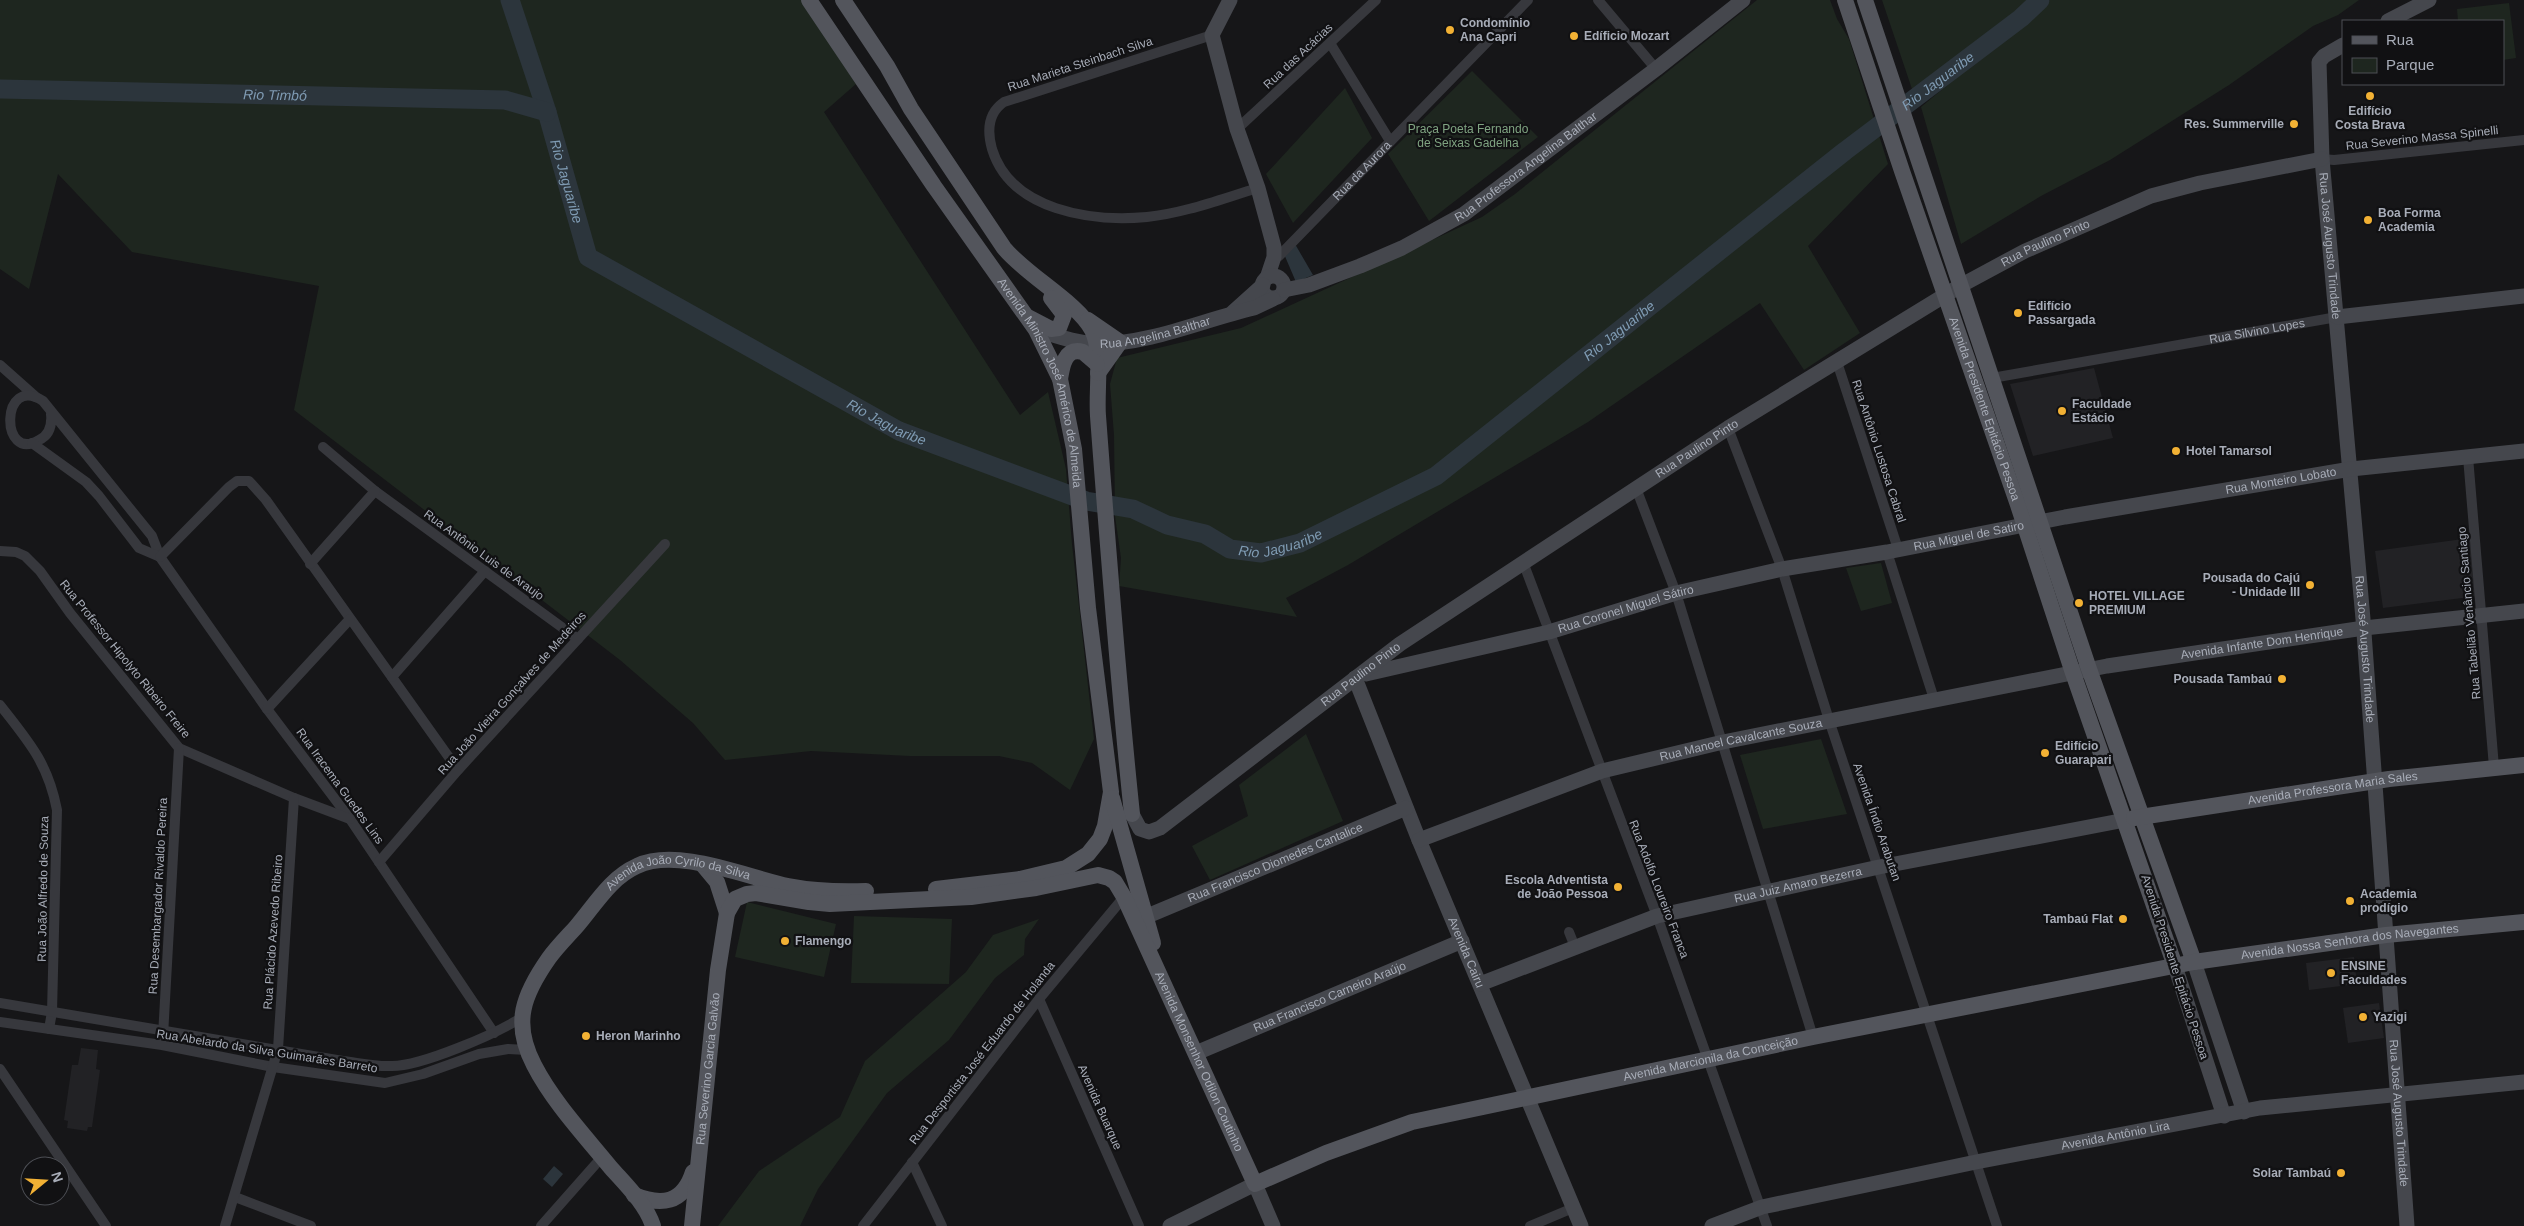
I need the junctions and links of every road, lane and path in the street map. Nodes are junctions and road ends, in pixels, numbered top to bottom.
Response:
1 (809, 0) edge
2 (843, 0) edge
3 (1230, 0) edge
4 (1376, 0) edge
5 (1528, 0) edge
6 (1598, 0) edge
7 (1743, 0) edge
8 (1845, 0) edge
9 (1865, 0) edge
10 (2429, 0) edge
11 (2390, 20) edge
12 (1212, 35) junction
13 (1330, 43) junction
14 (2342, 46) edge
15 (1656, 69) junction
16 (1237, 129) junction
17 (2524, 140) edge
18 (1390, 141) junction
19 (2322, 159) junction
20 (1258, 188) junction
21 (1276, 253) junction
22 (1027, 272) junction
23 (1265, 281) junction
24 (1960, 286) junction
25 (1280, 290) junction
26 (1946, 296) junction
27 (2524, 296) edge
28 (1233, 312) junction
29 (2337, 317) junction
30 (1084, 318) junction
31 (1032, 323) junction
32 (1120, 342) junction
33 (1096, 344) junction
34 (1837, 362) junction
35 (0, 365) edge
36 (1098, 368) junction
37 (1992, 378) junction
38 (1060, 379) junction
39 (36, 397) junction
40 (51, 414) junction
41 (3, 424) edge
42 (1728, 428) junction
43 (32, 443) junction
44 (323, 447) dead end
45 (2524, 451) edge
46 (2468, 457) junction
47 (2351, 469) junction
48 (1636, 488) junction
49 (376, 491) junction
50 (2032, 523) junction
51 (664, 544) dead end
52 (1892, 550) junction
53 (0, 551) edge
54 (160, 557) junction
55 (1523, 562) junction
56 (310, 564) junction
57 (1782, 569) junction
58 (485, 571) junction
59 (1676, 594) junction
60 (2524, 610) edge
61 (2482, 614) junction
62 (350, 619) junction
63 (2364, 628) junction
64 (1549, 632) junction
65 (578, 639) junction
66 (1400, 644) junction
67 (1400, 666) junction
68 (2090, 668) junction
69 (2073, 673) junction
70 (392, 677) junction
71 (1356, 678) junction
72 (1934, 699) junction
73 (0, 705) edge
74 (267, 709) junction
75 (1829, 720) junction
76 (1723, 742) junction
77 (179, 748) junction
78 (2524, 765) edge
79 (2494, 767) junction
80 (458, 770) junction
81 (1602, 772) junction
82 (2374, 782) junction
83 (1111, 792) junction
84 (294, 798) junction
85 (1406, 808) junction
86 (1132, 814) joint
87 (2143, 816) junction
88 (350, 819) junction
89 (2125, 820) junction
90 (1105, 826) joint
91 (1419, 840) junction
92 (379, 862) junction
93 (702, 864) junction
94 (1879, 867) junction
95 (1098, 875) joint
96 (1768, 891) junction
97 (1124, 897) junction
98 (727, 913) junction
99 (1657, 916) junction
100 (1145, 917) junction
101 (2524, 922) edge
102 (1569, 932) dead end
103 (2386, 935) junction
104 (1462, 941) junction
105 (1575, 947) junction
106 (2194, 962) junction
107 (2175, 966) junction
108 (1480, 984) junction
109 (1166, 989) junction
110 (1038, 999) junction
111 (0, 1004) edge
112 (52, 1012) junction
113 (1928, 1015) junction
114 (521, 1018) junction
115 (0, 1022) edge
116 (48, 1029) junction
117 (164, 1031) junction
118 (494, 1033) junction
119 (1813, 1037) junction
120 (162, 1045) junction
121 (278, 1049) junction
122 (527, 1050) junction
123 (1196, 1053) junction
124 (1709, 1060) junction
125 (274, 1066) junction
126 (0, 1070) edge
127 (2524, 1082) edge
128 (2398, 1094) junction
129 (1528, 1096) junction
130 (2244, 1112) junction
131 (2224, 1116) junction
132 (698, 1153) junction
133 (602, 1157) junction
134 (912, 1162) junction
135 (1976, 1162) junction
136 (1255, 1184) junction
137 (634, 1195) junction
138 (235, 1197) junction
139 (1762, 1207) junction
140 (1573, 1208) junction
141 (106, 1226) edge
142 (225, 1226) edge
143 (311, 1226) edge
144 (540, 1226) edge
145 (653, 1226) edge
146 (692, 1226) edge
147 (863, 1226) edge
148 (942, 1226) edge
149 (1138, 1226) edge
150 (1170, 1226) edge
151 (1273, 1226) edge
152 (1530, 1226) edge
153 (1580, 1226) edge
154 (1712, 1226) edge
155 (1767, 1226) edge
156 (1998, 1226) edge
157 (2407, 1226) edge

1 - 31 main road, Avenida Ministro José Américo de Almeida
2 - 22 main road, Avenida Ministro José Américo de Almeida
3 - 12 main road
4 - 13 street, Rua das Acácias
5 - 18 street, Rua da Aurora
6 - 15 street
7 - 15 main road, Rua Professora Angelina Balthar
8 - 26 main road, Avenida Presidente Epitácio Pessoa
9 - 24 main road, Avenida Presidente Epitácio Pessoa
10 - 11 main road
12 - 16 main road
12 - 20 street, Rua Marieta Steinbach Silva
13 - 16 street, Rua das Acácias
13 - 18 street
14 - 19 main road, Rua José Augusto Trindade
15 - 25 main road, Rua Professora Angelina Balthar
16 - 20 main road
17 - 19 street, Rua Severino Massa Spinelli
18 - 21 street, Rua da Aurora
19 - 24 main road, Rua Paulino Pinto
19 - 29 main road, Rua José Augusto Trindade
20 - 21 main road
21 - 23 main road
21 - 25 main road
22 - 30 main road, Avenida Ministro José Américo de Almeida
22 - 31 main road
23 - 25 main road
23 - 28 main road
24 - 26 main road, Rua Paulino Pinto
24 - 37 main road, Avenida Presidente Epitácio Pessoa
25 - 28 main road, Rua Angelina Balthar
26 - 34 main road, Rua Paulino Pinto
26 - 50 main road, Avenida Presidente Epitácio Pessoa
27 - 29 main road, Rua Silvino Lopes
28 - 32 main road, Rua Angelina Balthar
29 - 37 street, Rua Silvino Lopes
29 - 47 main road, Rua José Augusto Trindade
30 - 32 main road
30 - 33 main road, Avenida Ministro José Américo de Almeida
31 - 33 main road, Rua Angelina Balthar
31 - 38 main road, Avenida Ministro José Américo de Almeida
32 - 33 main road, Rua Angelina Balthar
32 - 36 main road
33 - 36 main road, Avenida Ministro José Américo de Almeida
34 - 42 main road, Rua Paulino Pinto
34 - 52 street, Rua Antônio Lustosa Cabral
35 - 39 street
36 - 38 main road
36 - 86 main road, Avenida Ministro José Américo de Almeida
37 - 50 main road, Avenida Presidente Epitácio Pessoa
38 - 83 main road, Avenida Ministro José Américo de Almeida
39 - 40 street
39 - 41 street
40 - 43 street
40 - 54 street, Rua Iracema Guedes Lins
41 - 43 street
42 - 48 main road, Rua Paulino Pinto
42 - 57 street, Avenida Índio Arabutan
43 - 54 street
44 - 49 street, Rua Antônio Luis de Araujo
45 - 46 main road, Rua Monteiro Lobato
46 - 47 main road, Rua Monteiro Lobato
46 - 61 street, Rua Tabelião Venâncio Santiago
47 - 50 main road, Rua Monteiro Lobato
47 - 63 main road, Rua José Augusto Trindade
48 - 55 main road, Rua Paulino Pinto
48 - 59 street
49 - 56 street
49 - 58 street, Rua Antônio Luis de Araujo
50 - 52 main road, Rua Miguel de Satiro
50 - 68 main road, Avenida Presidente Epitácio Pessoa
50 - 69 main road, Avenida Presidente Epitácio Pessoa
51 - 65 street, Rua João Vieira Gonçalves de Medeiros
52 - 57 main road, Rua Coronel Miguel Sátiro
52 - 72 street, Rua Antônio Lustosa Cabral
53 - 77 street, Rua Professor Hipolyto Ribeiro Freire
54 - 56 street
54 - 74 street, Rua Iracema Guedes Lins
55 - 64 street, Rua Adolfo Loureiro Franca
55 - 66 main road, Rua Paulino Pinto
56 - 62 street
57 - 59 main road, Rua Coronel Miguel Sátiro
57 - 75 street, Avenida Índio Arabutan
58 - 65 street, Rua Antônio Luis de Araujo
58 - 70 street
59 - 64 main road, Rua Coronel Miguel Sátiro
59 - 76 street
60 - 61 main road, Avenida Infante Dom Henrique
61 - 63 main road, Avenida Infante Dom Henrique
61 - 79 street, Rua Tabelião Venâncio Santiago
62 - 70 street
62 - 74 street
63 - 68 main road, Avenida Infante Dom Henrique
63 - 82 main road, Rua José Augusto Trindade
64 - 67 main road, Rua Coronel Miguel Sátiro
64 - 81 street, Rua Adolfo Loureiro Franca
65 - 80 street, Rua João Vieira Gonçalves de Medeiros
66 - 67 main road
66 - 71 main road, Rua Paulino Pinto
67 - 71 main road, Rua Coronel Miguel Sátiro
68 - 69 main road, Avenida Infante Dom Henrique
68 - 87 main road, Avenida Presidente Epitácio Pessoa
69 - 72 main road, Rua Manoel Cavalcante Souza
69 - 89 main road, Avenida Presidente Epitácio Pessoa
70 - 80 street
71 - 85 main road, Avenida Cairu
71 - 86 main road, Rua Paulino Pinto
72 - 75 main road, Rua Manoel Cavalcante Souza
73 - 112 street, Rua João Alfredo de Souza
74 - 88 street, Rua Iracema Guedes Lins
75 - 76 main road, Rua Manoel Cavalcante Souza
75 - 94 street, Avenida Índio Arabutan
76 - 81 main road, Rua Manoel Cavalcante Souza
76 - 96 street
77 - 84 street, Rua Professor Hipolyto Ribeiro Freire
77 - 117 street, Rua Desembargador Rivaldo Pereira
78 - 79 main road, Avenida Professora Maria Sales
79 - 82 main road, Avenida Professora Maria Sales
80 - 92 street, Rua João Vieira Gonçalves de Medeiros
81 - 91 main road, Rua Manoel Cavalcante Souza
81 - 99 street, Rua Adolfo Loureiro Franca
82 - 87 main road, Avenida Professora Maria Sales
82 - 103 main road, Rua José Augusto Trindade
83 - 90 main road, Avenida Ministro José Américo de Almeida
83 - 100 main road
84 - 88 street, Rua Professor Hipolyto Ribeiro Freire
84 - 121 street, Rua Plácido Azevedo Ribeiro
85 - 91 main road, Avenida Cairu
85 - 100 main road, Rua Francisco Diomedes Cantalice
87 - 89 main road
87 - 106 main road, Avenida Presidente Epitácio Pessoa
88 - 92 street, Rua Iracema Guedes Lins
89 - 94 main road, Rua Juiz Amaro Bezerra
89 - 107 main road, Avenida Presidente Epitácio Pessoa
90 - 93 main road, Avenida João Cyrilo da Silva
91 - 104 main road, Avenida Cairu
92 - 118 street, Rua Iracema Guedes Lins
93 - 98 main road
93 - 114 main road, Avenida João Cyrilo da Silva
94 - 96 main road, Rua Juiz Amaro Bezerra
94 - 113 street, Avenida Índio Arabutan
95 - 97 main road, Avenida Monsenhor Odilon Coutinho
95 - 98 main road, Avenida João Cyrilo da Silva
96 - 99 main road, Rua Juiz Amaro Bezerra
96 - 119 street
97 - 109 main road, Avenida Monsenhor Odilon Coutinho
97 - 110 street, Rua Desportista José Eduardo de Holanda
98 - 132 main road, Rua Severino Garcia Galvão
99 - 105 main road, Rua Juiz Amaro Bezerra
99 - 124 street, Rua Adolfo Loureiro Franca
100 - 109 main road
101 - 103 main road, Avenida Nossa Senhora dos Navegantes
102 - 105 street
103 - 106 main road, Avenida Nossa Senhora dos Navegantes
103 - 128 main road, Rua José Augusto Trindade
104 - 108 main road, Avenida Cairu
104 - 123 main road, Rua Francisco Carneiro Araújo
105 - 108 main road, Rua Juiz Amaro Bezerra
106 - 107 main road, Avenida Nossa Senhora dos Navegantes
106 - 130 main road, Avenida Presidente Epitácio Pessoa
107 - 113 main road, Avenida Marcionila da Conceição
107 - 131 main road, Avenida Presidente Epitácio Pessoa
108 - 129 main road, Avenida Cairu
109 - 123 main road, Avenida Monsenhor Odilon Coutinho
110 - 134 street, Rua Desportista José Eduardo de Holanda
110 - 149 street, Avenida Buarque
111 - 112 street, Rua Abelardo da Silva Guimarães Barreto
112 - 116 street, Rua João Alfredo de Souza
112 - 117 street, Rua Abelardo da Silva Guimarães Barreto
113 - 119 main road, Avenida Marcionila da Conceição
113 - 135 street, Avenida Índio Arabutan
114 - 118 street, Rua Abelardo da Silva Guimarães Barreto
114 - 122 main road, Avenida João Cyrilo da Silva
115 - 116 street, Rua Abelardo da Silva Guimarães Barreto
116 - 120 street, Rua Abelardo da Silva Guimarães Barreto
117 - 120 street, Rua Desembargador Rivaldo Pereira
117 - 121 street, Rua Abelardo da Silva Guimarães Barreto
118 - 121 street, Rua Abelardo da Silva Guimarães Barreto
119 - 124 main road, Avenida Marcionila da Conceição
120 - 125 street, Rua Abelardo da Silva Guimarães Barreto
121 - 125 street, Rua Plácido Azevedo Ribeiro
122 - 125 street, Rua Abelardo da Silva Guimarães Barreto
122 - 133 main road, Avenida João Cyrilo da Silva
123 - 136 main road, Avenida Monsenhor Odilon Coutinho
124 - 129 main road, Avenida Marcionila da Conceição
124 - 139 street, Rua Adolfo Loureiro Franca
125 - 138 street, Rua Plácido Azevedo Ribeiro
126 - 141 street
127 - 128 main road, Avenida Antônio Lira
128 - 130 main road, Avenida Antônio Lira
128 - 157 main road, Rua José Augusto Trindade
129 - 136 main road, Avenida Marcionila da Conceição
129 - 140 main road, Avenida Cairu
130 - 131 main road, Avenida Antônio Lira
131 - 135 main road, Avenida Antônio Lira
132 - 137 main road
132 - 146 main road, Rua Severino Garcia Galvão
133 - 137 main road, Avenida João Cyrilo da Silva
133 - 144 street
134 - 147 street, Rua Desportista José Eduardo de Holanda
134 - 148 street
135 - 139 main road, Avenida Antônio Lira
135 - 156 street, Avenida Índio Arabutan
136 - 150 main road
136 - 151 main road, Avenida Monsenhor Odilon Coutinho
137 - 145 main road, Avenida João Cyrilo da Silva
138 - 142 street, Rua Plácido Azevedo Ribeiro
138 - 143 street
139 - 154 main road, Avenida Antônio Lira
139 - 155 street, Rua Adolfo Loureiro Franca
140 - 152 street
140 - 153 main road, Avenida Cairu

